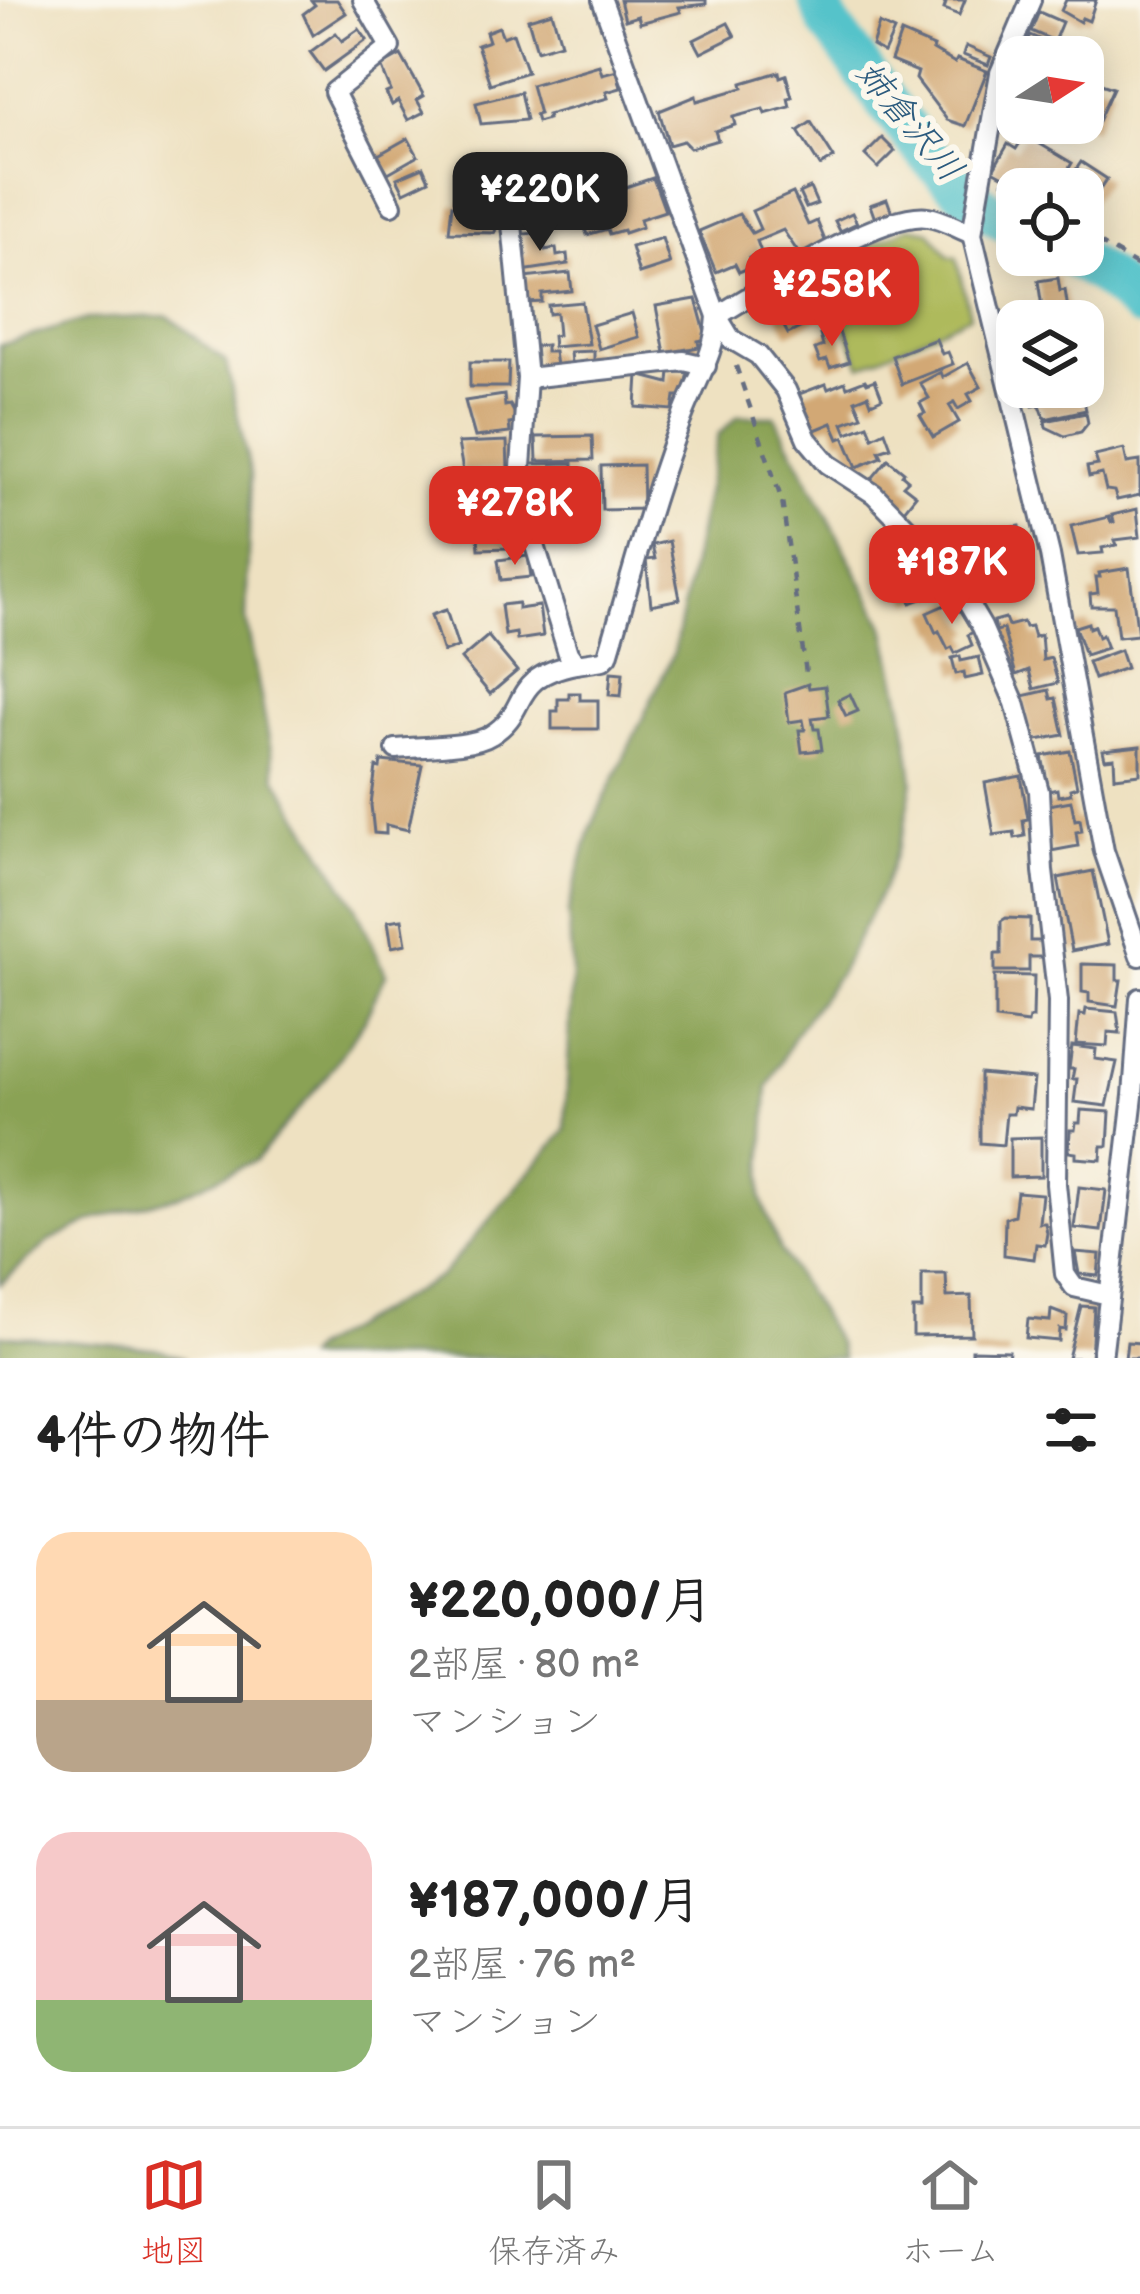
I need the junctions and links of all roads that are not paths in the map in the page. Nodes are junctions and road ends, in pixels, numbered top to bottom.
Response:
1 (363, 0) edge
2 (602, 0) edge
3 (1031, 0) edge
4 (392, 205) dead end
5 (512, 214) dead end
6 (972, 234) junction
7 (717, 316) junction
8 (706, 366) junction
9 (526, 378) junction
10 (576, 664) junction
11 (396, 748) dead end
12 (1140, 956) edge
13 (1140, 998) edge
14 (1108, 1295) junction
15 (1102, 1358) edge

1 - 4 street
2 - 7 street
3 - 6 street
5 - 9 street
6 - 7 street
6 - 12 street
7 - 8 street
7 - 14 street
8 - 9 street
8 - 10 street
9 - 10 street
10 - 11 street
13 - 14 street
14 - 15 street

